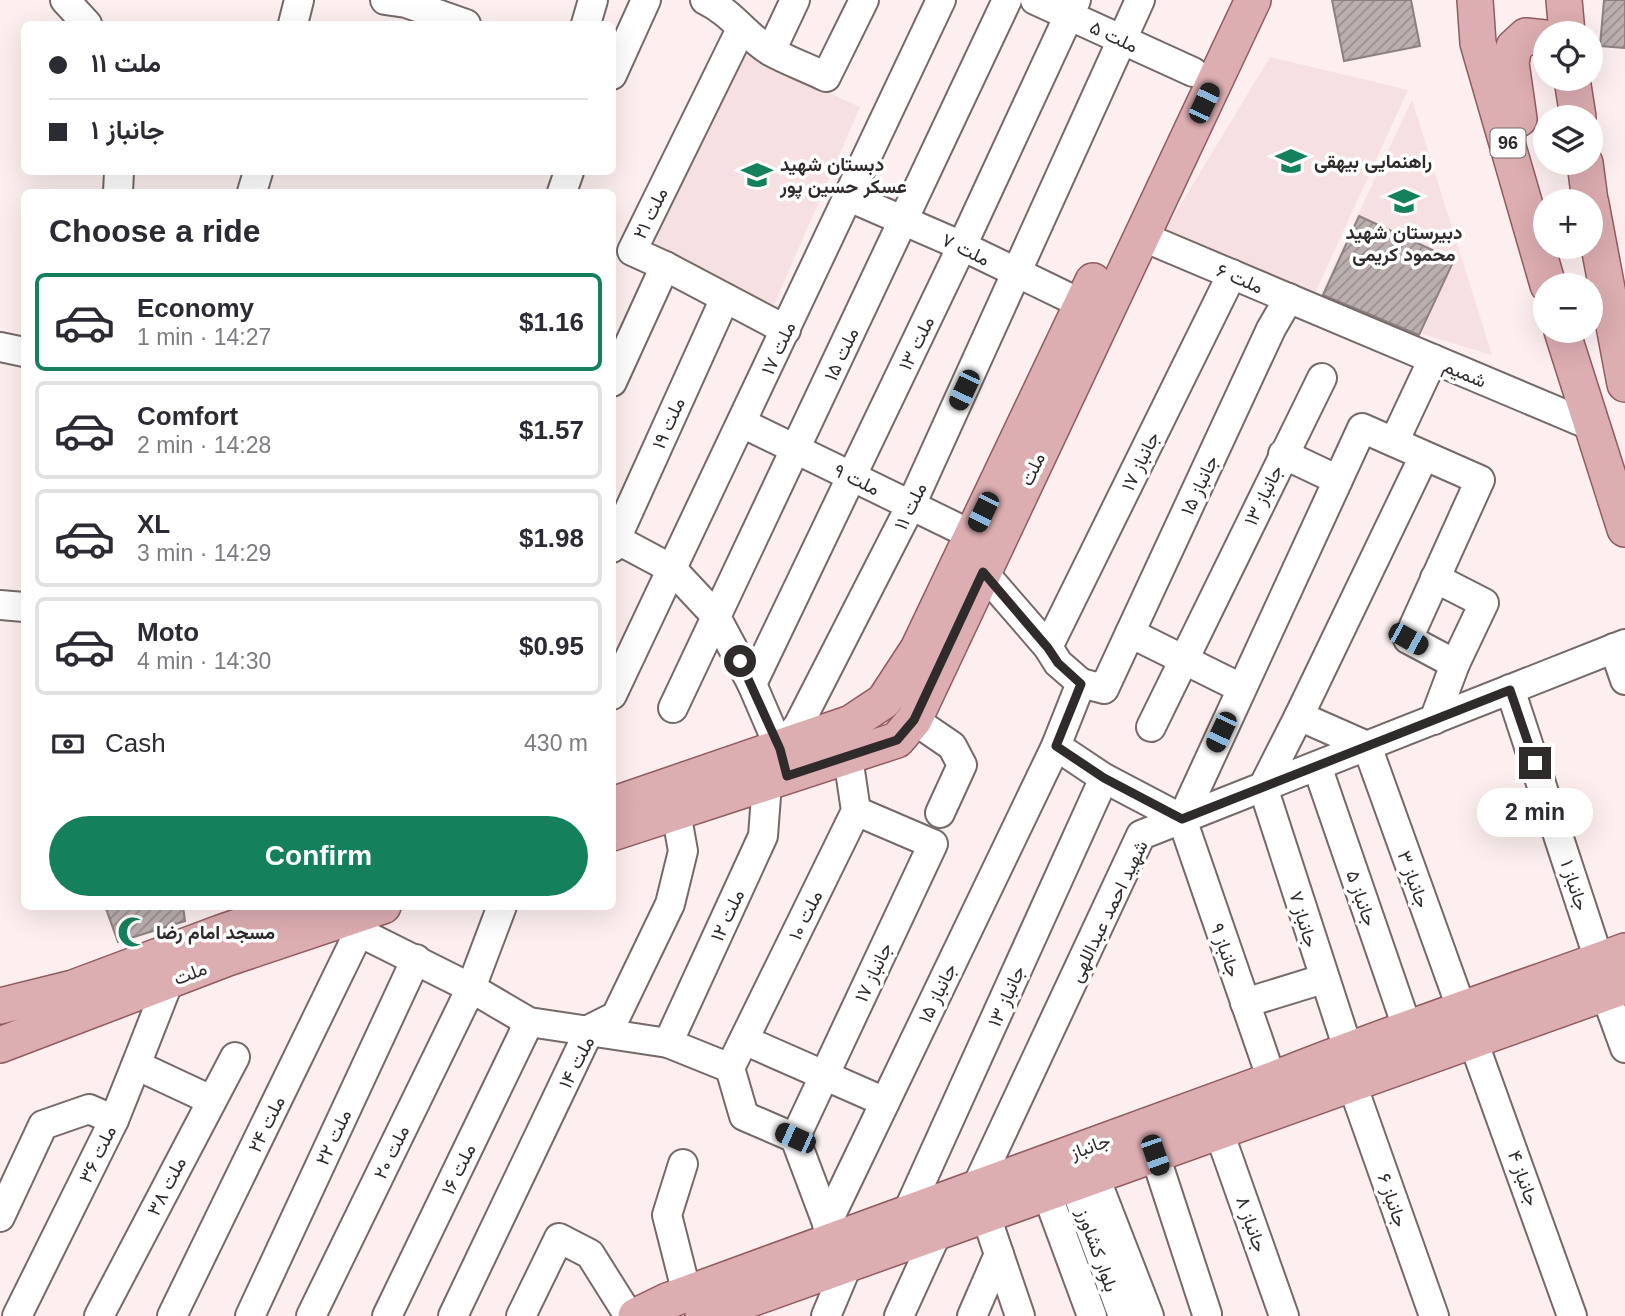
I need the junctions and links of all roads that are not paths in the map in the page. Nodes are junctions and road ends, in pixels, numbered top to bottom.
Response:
1 (65, 0) edge
2 (385, 0) edge
3 (646, 0) edge
4 (795, 0) edge
5 (864, 0) edge
6 (941, 0) edge
7 (1007, 0) edge
8 (1035, 0) edge
9 (1140, 0) edge
10 (1228, 0) edge
11 (1253, 0) edge
12 (1475, 0) edge
13 (1564, 0) edge
14 (718, 3) edge
15 (1073, 7) edge
16 (84, 21) edge
17 (457, 21) edge
18 (1566, 21) edge
19 (741, 29) junction
20 (1533, 37) edge
21 (1122, 39) junction
22 (771, 51) junction
23 (616, 66) edge
24 (1193, 72) junction
25 (849, 197) junction
26 (1533, 217) edge
27 (904, 220) junction
28 (1533, 231) edge
29 (1141, 236) junction
30 (962, 246) junction
31 (622, 247) edge
32 (1602, 259) edge
33 (665, 266) junction
34 (1017, 274) junction
35 (1232, 274) junction
36 (724, 298) junction
37 (1289, 298) junction
38 (1082, 304) junction
39 (1338, 319) joint
40 (786, 330) junction
41 (1566, 343) edge
42 (0, 346) edge
43 (21, 351) edge
44 (1621, 351) edge
45 (1433, 359) junction
46 (616, 373) edge
47 (1322, 378) dead end
48 (1625, 384) edge
49 (742, 423) junction
50 (1592, 426) junction
51 (1394, 442) junction
52 (796, 449) junction
53 (1283, 454) junction
54 (1424, 456) junction
55 (851, 476) junction
56 (1338, 480) junction
57 (911, 505) junction
58 (1625, 529) edge
59 (972, 535) junction
60 (616, 538) edge
61 (616, 543) edge
62 (672, 569) junction
63 (983, 572) junction
64 (1435, 578) junction
65 (0, 605) edge
66 (21, 607) edge
67 (715, 615) junction
68 (1130, 633) junction
69 (1620, 646) edge
70 (1048, 648) junction
71 (1184, 660) junction
72 (1455, 664) junction
73 (1625, 680) edge
74 (752, 684) junction
75 (1081, 684) junction
76 (616, 687) edge
77 (1241, 688) junction
78 (1510, 690) junction
79 (673, 708) dead end
80 (1300, 716) junction
81 (914, 720) junction
82 (1434, 720) junction
83 (1151, 727) dead end
84 (1056, 746) junction
85 (1367, 746) junction
86 (848, 757) junction
87 (1317, 766) junction
88 (778, 770) junction
89 (1104, 778) junction
90 (1263, 787) junction
91 (616, 804) edge
92 (856, 811) junction
93 (676, 812) junction
94 (940, 813) dead end
95 (1182, 819) junction
96 (616, 831) edge
97 (287, 910) edge
98 (500, 910) edge
99 (363, 915) edge
100 (416, 959) junction
101 (1614, 972) edge
102 (1323, 979) junction
103 (169, 981) junction
104 (471, 988) junction
105 (77, 1002) junction
106 (1245, 1003) junction
107 (0, 1006) edge
108 (529, 1022) junction
109 (1468, 1026) junction
110 (590, 1029) junction
111 (1408, 1030) junction
112 (744, 1040) junction
113 (668, 1042) junction
114 (0, 1045) edge
115 (1625, 1048) edge
116 (1348, 1049) junction
117 (235, 1057) dead end
118 (136, 1065) junction
119 (0, 1068) edge
120 (730, 1068) junction
121 (824, 1075) junction
122 (1272, 1080) junction
123 (1353, 1084) junction
124 (211, 1100) junction
125 (885, 1102) junction
126 (114, 1120) junction
127 (1219, 1132) junction
128 (795, 1138) junction
129 (1155, 1155) junction
130 (682, 1164) dead end
131 (1062, 1176) junction
132 (981, 1202) junction
133 (908, 1213) junction
134 (0, 1217) edge
135 (937, 1233) junction
136 (835, 1244) junction
137 (999, 1254) junction
138 (673, 1309) edge
139 (1207, 1314) dead end
140 (17, 1316) edge
141 (99, 1316) edge
142 (172, 1316) edge
143 (250, 1316) edge
144 (311, 1316) edge
145 (387, 1316) edge
146 (453, 1316) edge
147 (521, 1316) edge
148 (629, 1316) edge
149 (826, 1316) edge
150 (900, 1316) edge
151 (972, 1316) edge
152 (1020, 1316) edge
153 (1092, 1316) edge
154 (1123, 1316) edge
155 (1149, 1316) edge
156 (1284, 1316) edge
157 (1434, 1316) edge
158 (1572, 1316) edge

1 - 16 street
2 - 17 street
3 - 23 street
4 - 22 street
5 - 22 street
6 - 25 street, ملت ۱۷
7 - 27 street, ملت ۱۵
8 - 15 street, ملت ۵
9 - 21 street, ملت ۱۱
10 - 24 main road, ملت
11 - 29 main road, ملت
12 - 28 main road, 96
13 - 18 main road
14 - 19 street
15 - 21 street, ملت ۵
15 - 30 street, ملت ۱۳
19 - 22 street
19 - 31 street, ملت ۲۱
20 - 26 main road
21 - 24 street, ملت ۵
21 - 34 street, ملت ۱۱
24 - 38 main road, ملت
25 - 27 street, ملت ۷
25 - 40 street, ملت ۱۷
27 - 30 street, ملت ۷
27 - 52 street, ملت ۱۵
29 - 35 street, ملت ۶
29 - 63 main road, ملت
30 - 34 street, ملت ۷
30 - 55 street, ملت ۱۳
31 - 33 street, ملت ۲۱
32 - 44 main road
33 - 36 street
33 - 46 street, ملت ۲۱
34 - 38 street, ملت ۷
34 - 57 street, ملت ۱۱
35 - 37 street, ملت ۶
35 - 70 street, جانباز ۱۷
36 - 40 street
36 - 60 street, ملت ۱۹
37 - 39 street, ملت ۶
37 - 68 street, جانباز ۱۵
38 - 59 main road, ملت
39 - 45 street, شمیم
40 - 49 street, ملت ۱۷
41 - 50 main road
42 - 43 street
44 - 48 main road
45 - 50 street, شمیم
45 - 51 street
47 - 53 street, جانباز ۱۳
49 - 52 street, ملت ۹
49 - 62 street, ملت ۱۷
50 - 58 main road
51 - 54 street
51 - 56 street
52 - 55 street, ملت ۹
52 - 67 street, ملت ۱۵
53 - 56 street
53 - 71 street, جانباز ۱۳
54 - 64 street
54 - 80 street
55 - 57 street, ملت ۹
55 - 74 street, ملت ۱۳
56 - 77 street
57 - 59 street, ملت ۹
57 - 88 street, ملت ۱۱
59 - 88 main road, ملت
61 - 62 street
62 - 67 street
62 - 76 street, ملت ۱۷
63 - 70 street
63 - 81 main road, ملت
64 - 72 street
64 - 72 street
65 - 66 street
67 - 74 street
67 - 79 street, ملت ۱۵
68 - 71 street
68 - 75 street, جانباز ۱۵
69 - 73 street
69 - 78 street, شهید احمد عبداللهی
70 - 75 street
71 - 77 street
71 - 83 street, جانباز ۱۳
72 - 82 street
74 - 88 street
75 - 84 street, جانباز ۱۵
77 - 95 street
78 - 82 street, شهید احمد عبداللهی
78 - 101 street, جانباز ۱
80 - 85 street
80 - 90 street
81 - 86 main road, ملت
81 - 94 street
82 - 85 street, شهید احمد عبداللهی
84 - 89 street
84 - 125 street, جانباز ۱۵
85 - 87 street, شهید احمد عبداللهی
85 - 109 street, جانباز ۳
86 - 88 main road, ملت
86 - 92 street
87 - 90 street, شهید احمد عبداللهی
87 - 111 street, جانباز ۵
88 - 91 main road, ملت
88 - 93 main road, ملت
88 - 113 street, ملت ۱۲
89 - 95 street
89 - 133 street, جانباز ۱۳
90 - 95 street, شهید احمد عبداللهی
90 - 102 street, جانباز ۷
92 - 112 street, ملت ۱۰
92 - 121 street, جانباز ۱۷
93 - 96 main road, ملت
93 - 110 street, ملت ۱۴
95 - 106 street, جانباز ۹
95 - 132 street, شهید احمد عبداللهی
97 - 105 main road, ملت
98 - 104 street, ملت ۲۰
99 - 100 street
99 - 103 main road, ملت
99 - 142 street, ملت ۲۴
100 - 104 street
100 - 143 street, ملت ۲۲
101 - 109 main road, جانباز
101 - 115 street, جانباز ۱
102 - 106 street
102 - 116 street, جانباز ۷
103 - 105 main road, ملت
103 - 118 street, ملت ۳۶
104 - 108 street
104 - 144 street, ملت ۲۰
105 - 107 main road, ملت
105 - 114 main road, ملت
106 - 122 street, جانباز ۹
108 - 110 street
108 - 145 street, ملت ۱۶
109 - 111 main road, جانباز
109 - 123 main road, جانباز
109 - 158 street, جانباز ۴
110 - 113 street
110 - 146 street, ملت ۱۴
111 - 116 main road, جانباز
112 - 120 street, ملت ۱۰
112 - 121 street
113 - 120 street
114 - 119 street
116 - 122 main road, جانباز
117 - 124 street, ملت ۳۸
118 - 124 street
118 - 126 street, ملت ۳۶
120 - 128 street
121 - 125 street
121 - 128 street, جانباز ۱۷
122 - 131 main road, جانباز
123 - 127 main road, جانباز
123 - 157 street, جانباز ۶
124 - 141 street, ملت ۳۸
125 - 136 street, جانباز ۱۵
126 - 134 street
126 - 140 street, ملت ۳۶
127 - 129 main road, جانباز
127 - 156 street, جانباز ۸
128 - 136 street
129 - 131 main road, جانباز
129 - 139 street
130 - 138 street
131 - 132 main road, جانباز
131 - 153 street, بلوار کشاورز
131 - 154 street, بلوار کشاورز
131 - 155 street
132 - 133 main road, جانباز
132 - 135 main road, جانباز
132 - 137 street
133 - 136 main road, جانباز
135 - 136 main road, جانباز
135 - 150 street
136 - 138 main road, جانباز
136 - 149 street, جانباز ۱۵
137 - 151 street
137 - 152 street
147 - 148 street

